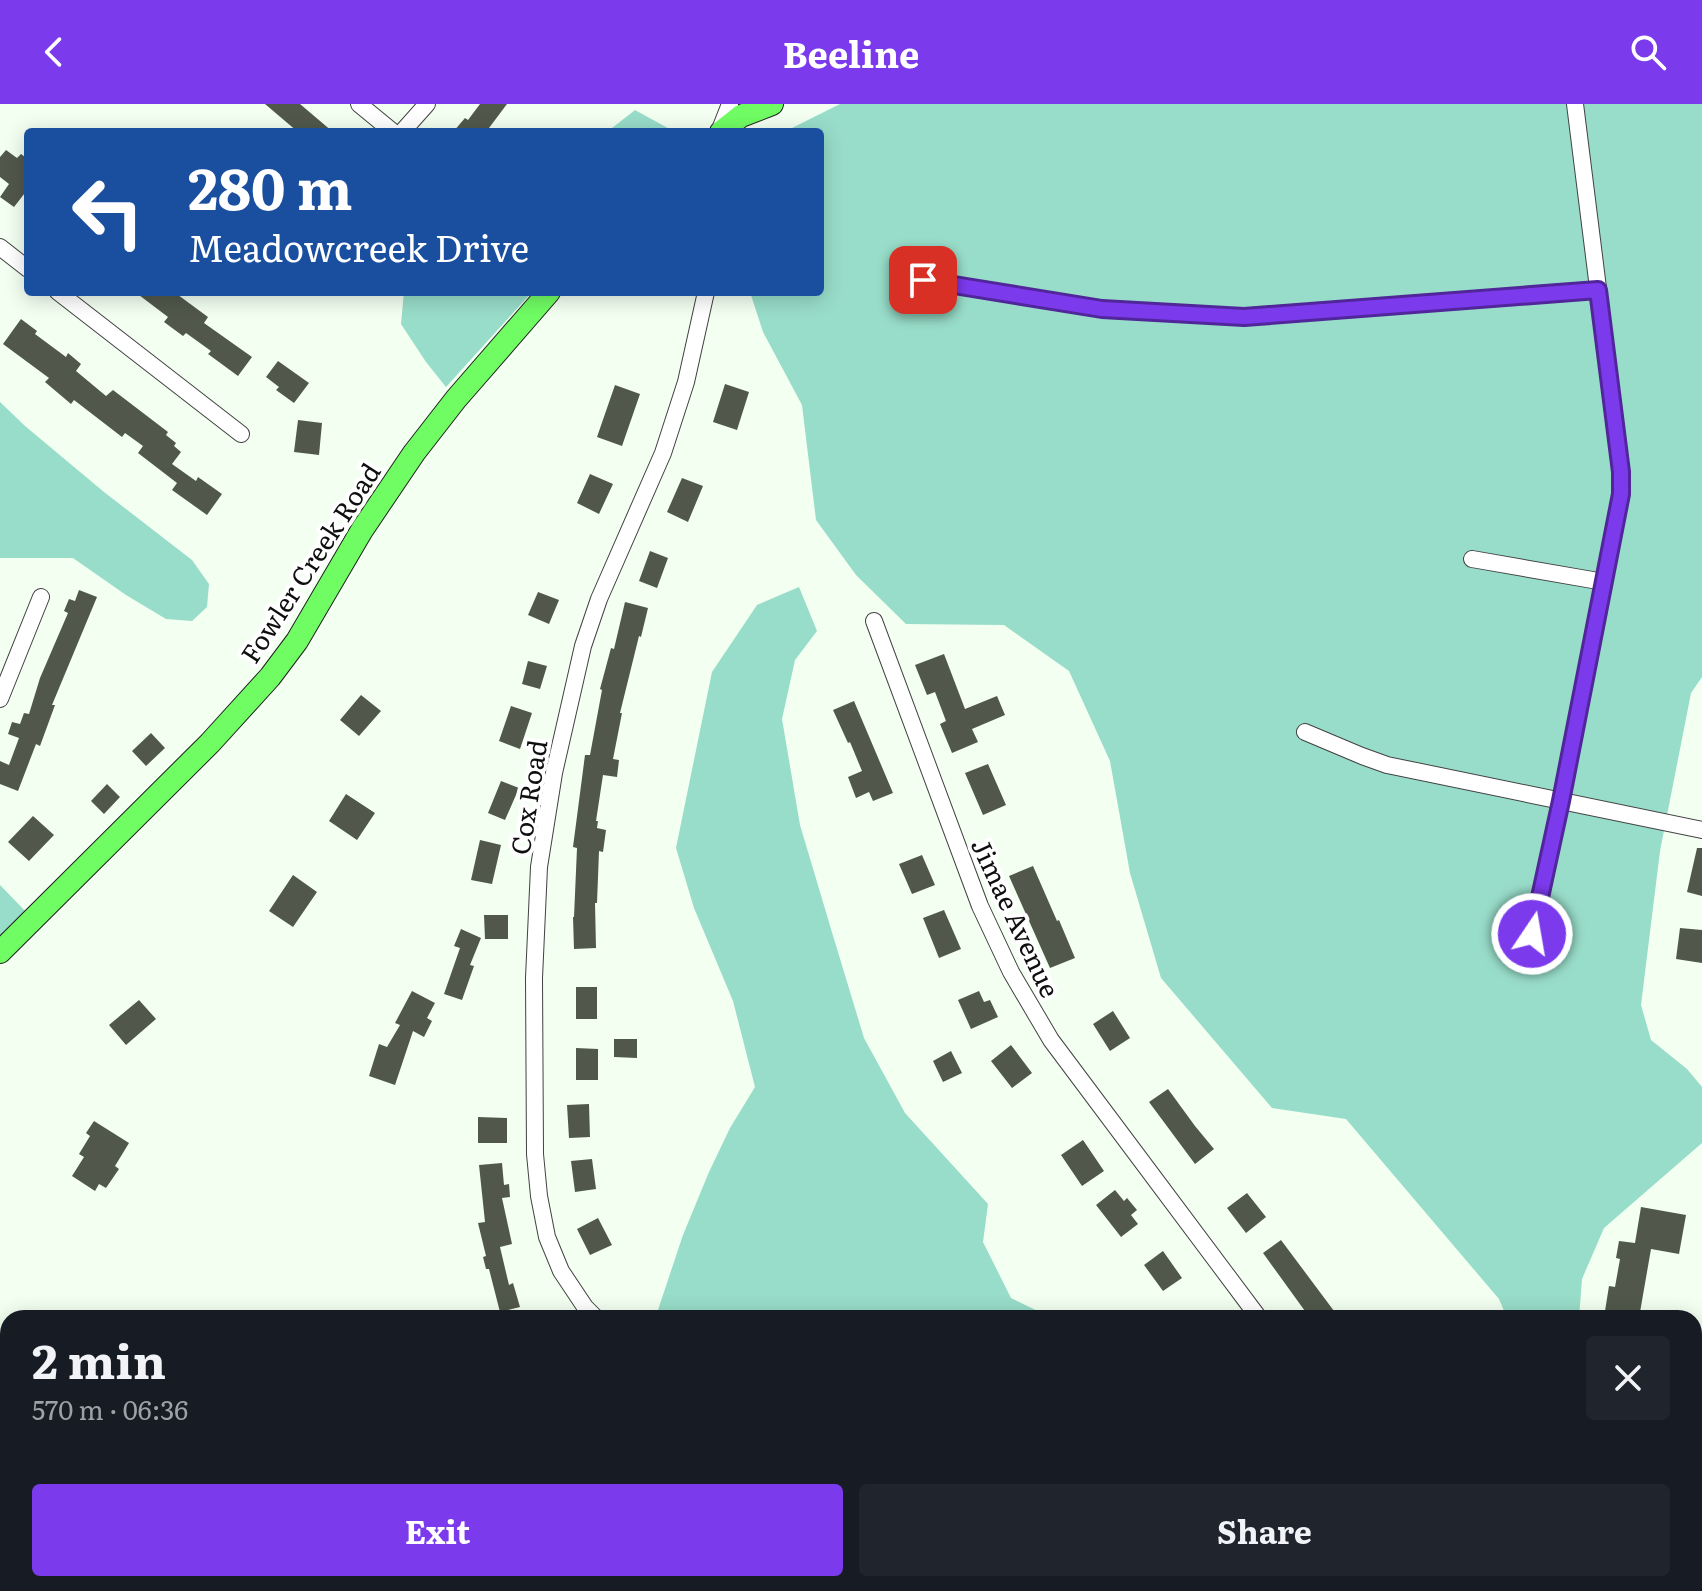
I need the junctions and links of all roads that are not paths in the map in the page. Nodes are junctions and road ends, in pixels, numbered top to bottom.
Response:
1 (359, 104) edge
2 (427, 104) edge
3 (730, 104) edge
4 (772, 104) edge
5 (1575, 104) edge
6 (388, 128) edge
7 (406, 128) edge
8 (721, 128) edge
9 (725, 128) edge
10 (0, 247) edge
11 (24, 266) edge
12 (923, 280) dead end
13 (1598, 290) junction
14 (63, 296) edge
15 (546, 296) edge
16 (705, 296) edge
17 (241, 434) dead end
18 (1472, 559) dead end
19 (1604, 582) junction
20 (41, 597) dead end
21 (874, 621) dead end
22 (0, 699) edge
23 (1305, 732) dead end
24 (1561, 801) junction
25 (1702, 830) edge
26 (1532, 934) dead end
27 (0, 952) edge
28 (588, 1310) edge
29 (1253, 1310) edge

1 - 6 street
2 - 7 street
3 - 8 street
4 - 9 main road
5 - 13 street
10 - 11 street
12 - 13 street
13 - 19 street
14 - 17 street
15 - 27 main road, Fowler Creek Road
16 - 28 street, Cox Road
18 - 19 street
19 - 24 street
20 - 22 street
21 - 29 street, Jimae Avenue
23 - 24 street
24 - 25 street
24 - 26 street

